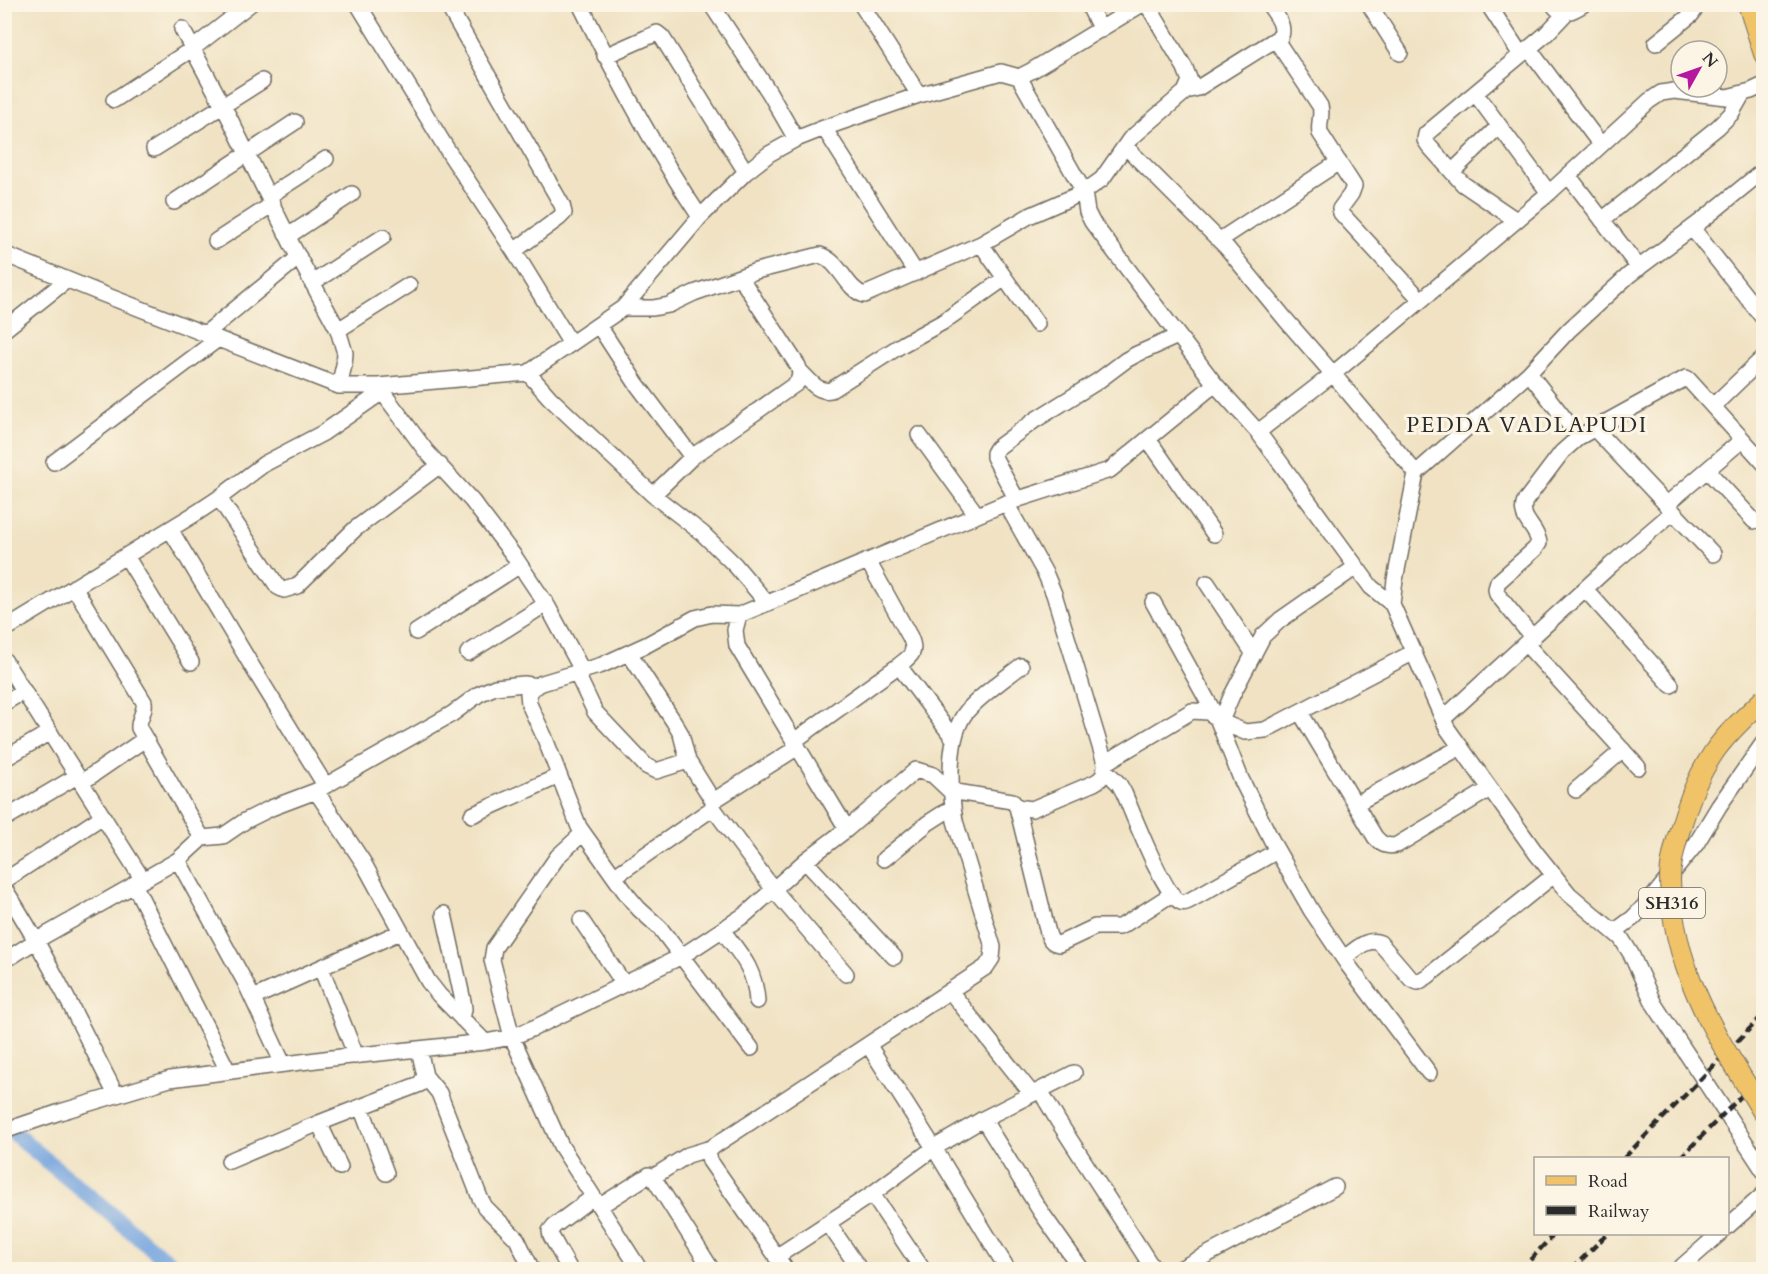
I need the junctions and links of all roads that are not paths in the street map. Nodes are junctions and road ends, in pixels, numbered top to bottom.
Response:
1 (250, 4) edge
2 (358, 4) edge
3 (447, 4) edge
4 (580, 4) edge
5 (711, 4) edge
6 (861, 4) edge
7 (1088, 4) edge
8 (1142, 4) edge
9 (1147, 4) edge
10 (1269, 4) edge
11 (1369, 4) edge
12 (1488, 4) edge
13 (1584, 4) edge
14 (1694, 4) edge
15 (1748, 4) edge
16 (1560, 9) edge
17 (182, 29) dead end
18 (1101, 30) junction
19 (1276, 40) junction
20 (1656, 43) dead end
21 (192, 49) junction
22 (1525, 52) junction
23 (1400, 53) dead end
24 (1764, 54) edge
25 (605, 56) junction
26 (1019, 76) junction
27 (262, 81) dead end
28 (1190, 81) junction
29 (1764, 85) edge
30 (1474, 93) junction
31 (1743, 93) junction
32 (919, 95) junction
33 (114, 100) dead end
34 (223, 106) junction
35 (295, 122) dead end
36 (1499, 126) junction
37 (824, 128) junction
38 (796, 139) junction
39 (1601, 145) junction
40 (1125, 146) junction
41 (154, 149) dead end
42 (248, 154) junction
43 (326, 159) dead end
44 (1339, 162) junction
45 (1764, 170) edge
46 (746, 172) junction
47 (1452, 172) junction
48 (1568, 175) junction
49 (1084, 192) junction
50 (1549, 193) junction
51 (352, 194) dead end
52 (271, 200) junction
53 (174, 202) dead end
54 (700, 217) junction
55 (1516, 220) junction
56 (1602, 220) junction
57 (1692, 228) junction
58 (288, 236) junction
59 (383, 237) dead end
60 (1220, 240) junction
61 (216, 241) dead end
62 (981, 244) junction
63 (514, 251) junction
64 (4, 254) edge
65 (299, 257) junction
66 (1639, 268) junction
67 (916, 273) junction
68 (740, 277) junction
69 (1005, 278) junction
70 (67, 280) junction
71 (312, 283) junction
72 (409, 285) dead end
73 (1421, 300) junction
74 (623, 308) junction
75 (1764, 319) edge
76 (1037, 324) dead end
77 (599, 326) junction
78 (4, 330) edge
79 (338, 330) junction
80 (211, 336) junction
81 (1178, 336) junction
82 (571, 344) junction
83 (1764, 357) edge
84 (801, 372) junction
85 (528, 373) junction
86 (1529, 373) junction
87 (1333, 374) junction
88 (1215, 384) junction
89 (339, 386) junction
90 (380, 389) junction
91 (1713, 406) junction
92 (1594, 428) junction
93 (1258, 432) junction
94 (919, 435) dead end
95 (1580, 437) junction
96 (1148, 439) junction
97 (1742, 440) junction
98 (692, 457) junction
99 (54, 462) dead end
100 (1764, 463) edge
101 (440, 465) junction
102 (1707, 470) junction
103 (1416, 473) junction
104 (653, 495) junction
105 (219, 498) junction
106 (1012, 501) junction
107 (1669, 509) junction
108 (977, 515) junction
109 (1754, 521) dead end
110 (170, 529) junction
111 (1214, 534) dead end
112 (1713, 554) dead end
113 (126, 556) junction
114 (868, 561) junction
115 (520, 565) junction
116 (1356, 567) junction
117 (1207, 583) dead end
118 (74, 587) junction
119 (1585, 589) junction
120 (1154, 602) dead end
121 (767, 603) junction
122 (546, 604) junction
123 (1392, 604) junction
124 (739, 615) junction
125 (4, 630) edge
126 (416, 633) dead end
127 (1530, 641) junction
128 (1414, 652) junction
129 (468, 653) dead end
130 (629, 653) junction
131 (1254, 654) junction
132 (4, 660) edge
133 (191, 662) dead end
134 (899, 666) junction
135 (1021, 666) dead end
136 (580, 673) junction
137 (1671, 685) dead end
138 (537, 686) junction
139 (24, 691) junction
140 (1764, 699) edge
141 (4, 703) edge
142 (1300, 712) junction
143 (1219, 719) junction
144 (1443, 719) junction
145 (50, 732) junction
146 (145, 739) junction
147 (954, 739) junction
148 (1764, 742) edge
149 (796, 744) junction
150 (1461, 747) junction
151 (1623, 750) junction
152 (4, 759) edge
153 (688, 761) junction
154 (1105, 766) junction
155 (1638, 766) dead end
156 (559, 776) junction
157 (80, 779) junction
158 (321, 788) junction
159 (1490, 789) junction
160 (1576, 790) dead end
161 (951, 791) junction
162 (713, 804) junction
163 (1355, 804) junction
164 (953, 807) junction
165 (1017, 807) junction
166 (472, 815) dead end
167 (103, 816) junction
168 (4, 819) edge
169 (847, 829) junction
170 (583, 833) junction
171 (202, 838) junction
172 (1277, 851) junction
173 (884, 859) dead end
174 (178, 860) junction
175 (805, 861) junction
176 (1554, 875) junction
177 (615, 876) junction
178 (4, 881) edge
179 (139, 882) junction
180 (4, 888) edge
181 (774, 890) junction
182 (1172, 894) junction
183 (444, 914) dead end
184 (581, 920) dead end
185 (722, 930) junction
186 (400, 932) junction
187 (1614, 932) junction
188 (37, 940) junction
189 (4, 954) edge
190 (682, 956) junction
191 (894, 957) dead end
192 (1344, 958) junction
193 (321, 968) junction
194 (846, 974) dead end
195 (624, 984) junction
196 (951, 991) junction
197 (253, 998) junction
198 (757, 1001) dead end
199 (462, 1019) junction
200 (512, 1036) junction
201 (484, 1042) junction
202 (867, 1046) junction
203 (751, 1048) dead end
204 (419, 1049) junction
205 (356, 1056) junction
206 (283, 1064) junction
207 (228, 1071) junction
208 (1074, 1073) dead end
209 (1429, 1073) dead end
210 (425, 1076) junction
211 (1036, 1092) junction
212 (116, 1095) junction
213 (361, 1107) junction
214 (1764, 1114) edge
215 (983, 1119) junction
216 (319, 1123) junction
217 (4, 1131) edge
218 (711, 1148) junction
219 (934, 1148) junction
220 (229, 1161) dead end
221 (340, 1167) dead end
222 (1764, 1171) edge
223 (386, 1173) dead end
224 (653, 1177) junction
225 (1335, 1187) dead end
226 (872, 1194) junction
227 (1764, 1194) edge
228 (597, 1202) junction
229 (828, 1222) junction
230 (1729, 1225) edge
231 (1717, 1235) edge
232 (780, 1265) edge
233 (1187, 1267) edge
234 (532, 1269) edge
235 (570, 1269) edge
236 (640, 1269) edge
237 (712, 1269) edge
238 (860, 1269) edge
239 (923, 1269) edge
240 (1008, 1269) edge
241 (1082, 1269) edge
242 (1154, 1269) edge
243 (1678, 1269) edge

1 - 21 street
2 - 63 street
3 - 63 street
4 - 25 street
5 - 38 street
6 - 32 street
7 - 18 street
8 - 18 street
9 - 28 street
10 - 19 street
11 - 23 street
12 - 22 street
13 - 16 street
14 - 20 street
15 - 24 main road
16 - 22 street
17 - 21 street
18 - 26 street
19 - 28 street
19 - 44 street
21 - 33 street
21 - 34 street
22 - 30 street
22 - 39 street
25 - 46 street
25 - 54 street
26 - 32 street
26 - 49 street
27 - 34 street
28 - 40 street
29 - 31 street
30 - 36 street
30 - 47 street
31 - 39 street
31 - 56 street
32 - 37 street
34 - 41 street
34 - 42 street
35 - 42 street
36 - 47 street
36 - 50 street
37 - 38 street
37 - 67 street
38 - 46 street
39 - 48 street
40 - 49 street
40 - 60 street
42 - 52 street
42 - 53 street
43 - 52 street
44 - 60 street
44 - 73 street
45 - 57 street
46 - 54 street
47 - 55 street
48 - 50 street
48 - 56 street
49 - 62 street
49 - 81 street
50 - 55 street
51 - 58 street
52 - 58 street
52 - 61 street
54 - 74 street
55 - 73 street
56 - 66 street
57 - 66 street
57 - 75 street
58 - 65 street
59 - 71 street
60 - 87 street
62 - 67 street
62 - 69 street
63 - 82 street
64 - 70 street
65 - 71 street
65 - 80 street
66 - 86 street
67 - 68 street
68 - 74 street
68 - 84 street
69 - 76 street
69 - 84 street
70 - 78 street
70 - 80 street
71 - 79 street
72 - 79 street
73 - 87 street
74 - 77 street
77 - 82 street
77 - 98 street
79 - 89 street
80 - 89 street
80 - 99 street
81 - 88 street
81 - 106 street
82 - 85 street
83 - 91 street
84 - 98 street
85 - 90 street
85 - 104 street
86 - 95 street
86 - 103 street
87 - 93 street
87 - 103 street
88 - 93 street
88 - 96 street
89 - 90 street
90 - 101 street
90 - 105 street
91 - 92 street
91 - 97 street
92 - 95 street
92 - 107 street
93 - 116 street
94 - 108 street
95 - 127 street
96 - 106 street
96 - 111 street
97 - 100 street
97 - 102 street
98 - 104 street
101 - 105 street
101 - 115 street
102 - 107 street
102 - 109 street
103 - 123 street
104 - 121 street
105 - 110 street
106 - 108 street
106 - 154 street
107 - 112 street
107 - 119 street
108 - 114 street
110 - 113 street
110 - 158 street
113 - 118 street
113 - 133 street
114 - 121 street
114 - 134 street
115 - 122 street
115 - 126 street
116 - 123 street
116 - 131 street
117 - 131 street
118 - 125 street
118 - 146 street
119 - 127 street
119 - 137 street
120 - 143 street
121 - 124 street
122 - 129 street
122 - 136 street
123 - 128 street
124 - 130 street
124 - 149 street
127 - 144 street
127 - 151 street
128 - 142 street
128 - 144 street
130 - 136 street
130 - 153 street
131 - 143 street
132 - 139 street
134 - 147 street
134 - 149 street
135 - 147 street
136 - 138 street
136 - 153 street
138 - 156 street
138 - 158 street
139 - 141 street
139 - 145 street
140 - 214 main road, SH316, bridge
142 - 143 street
142 - 163 street
143 - 154 street
143 - 172 street
144 - 150 street
145 - 152 street
145 - 157 street
146 - 157 street
146 - 171 street
147 - 161 street
148 - 187 street
149 - 162 street
149 - 169 street
150 - 159 street
150 - 163 street
151 - 155 street
151 - 160 street
153 - 162 street
154 - 165 street
154 - 182 street
156 - 166 street
156 - 170 street
157 - 167 street
157 - 168 street
158 - 171 street
158 - 186 street
159 - 163 street
159 - 176 street
161 - 164 street
161 - 165 street
161 - 169 street
162 - 177 street
162 - 181 street
164 - 173 street
164 - 196 street
165 - 182 street
167 - 178 street
167 - 179 street
169 - 175 street
170 - 177 street
170 - 200 street
171 - 174 street
172 - 182 street
172 - 192 street
174 - 179 street
174 - 197 street
175 - 181 street
175 - 191 street
176 - 187 street
176 - 192 street
177 - 190 street
179 - 188 street
179 - 207 street
180 - 188 street
181 - 185 street
181 - 194 street
183 - 199 street
184 - 195 street
185 - 190 street
185 - 198 street
186 - 193 street
186 - 199 street
187 - 222 street
188 - 189 street
188 - 212 street
190 - 195 street
190 - 203 street
192 - 209 street
193 - 197 street
193 - 205 street
195 - 200 street
196 - 202 street
196 - 211 street
197 - 206 street
199 - 201 street
200 - 201 street
200 - 228 street
201 - 204 street
202 - 218 street
202 - 219 street
204 - 205 street
204 - 210 street
205 - 206 street
206 - 207 street
207 - 212 street
208 - 211 street
210 - 213 street
210 - 234 street
211 - 215 street
211 - 242 street
212 - 217 street
213 - 216 street
213 - 223 street
215 - 219 street
215 - 241 street
216 - 220 street
216 - 221 street
218 - 224 street
218 - 232 street
219 - 226 street
219 - 240 street
224 - 228 street
224 - 237 street
225 - 233 street
226 - 229 street
226 - 239 street
227 - 230 street
228 - 235 street
228 - 236 street
229 - 232 street
229 - 238 street
231 - 243 street

